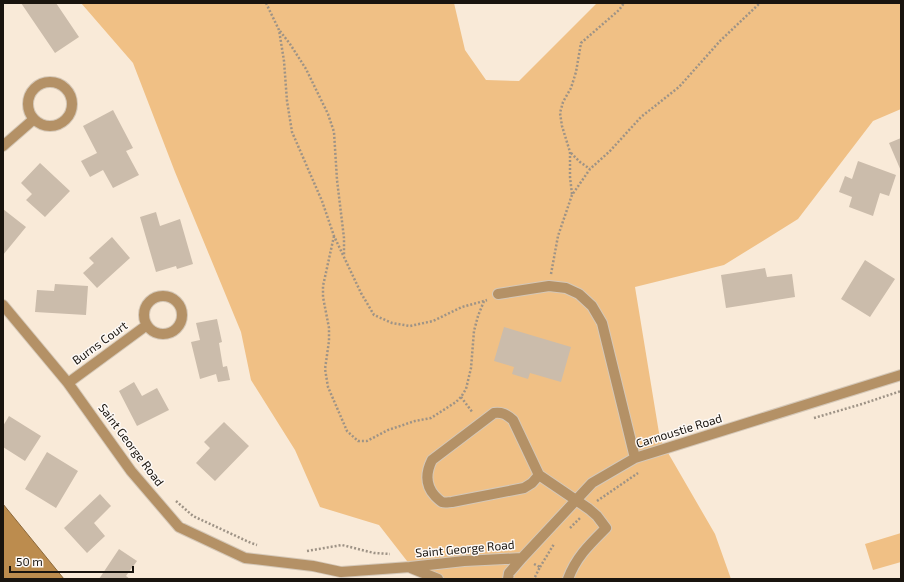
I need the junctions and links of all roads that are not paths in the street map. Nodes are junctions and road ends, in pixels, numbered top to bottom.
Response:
1 (34, 119) junction
2 (3, 146) edge
3 (498, 294) road end
4 (3, 305) edge
5 (147, 325) dead end
6 (901, 375) edge
7 (68, 382) junction
8 (636, 458) junction
9 (539, 475) junction
10 (575, 500) junction
11 (522, 558) junction
12 (410, 567) junction
13 (438, 579) edge
14 (508, 579) edge
15 (568, 579) edge

1 - 1 street
1 - 2 street
3 - 8 street
4 - 7 street, Saint George Road
5 - 7 street, Burns Court
6 - 8 street, Carnoustie Road
7 - 12 street, Saint George Road
8 - 10 street, Carnoustie Road
9 - 9 street
9 - 10 street
10 - 11 street, Carnoustie Road
10 - 15 street
11 - 12 street, Saint George Road
11 - 14 street, Carnoustie Road
12 - 13 street, Saint George Road

